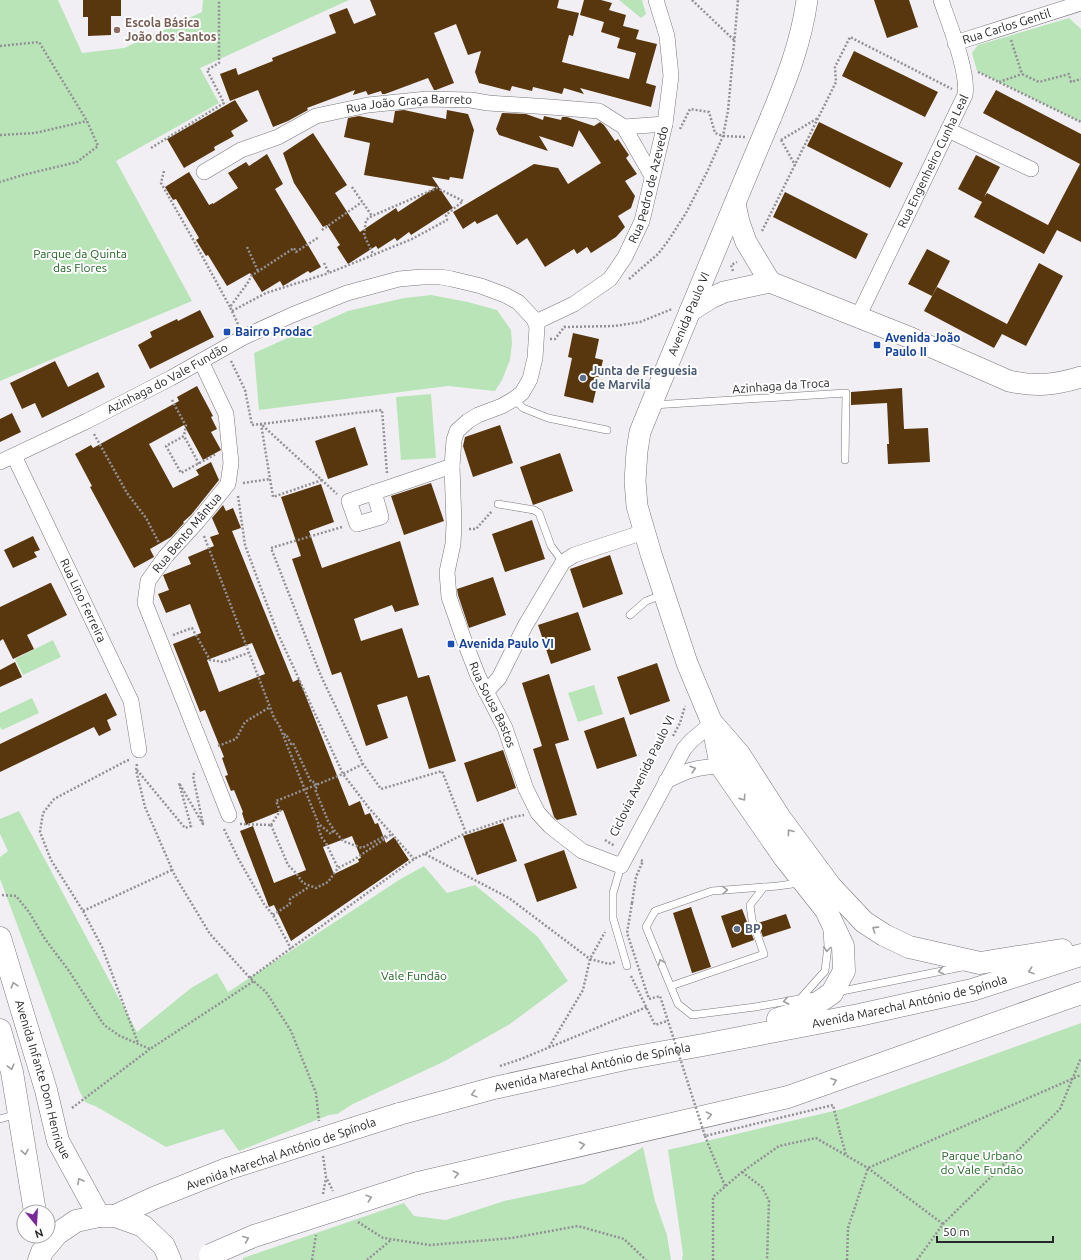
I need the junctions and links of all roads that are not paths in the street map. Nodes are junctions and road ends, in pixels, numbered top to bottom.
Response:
1 (656, 0) edge
2 (807, 0) edge
3 (941, 0) edge
4 (1081, 3) edge
5 (955, 43) junction
6 (669, 126) junction
7 (624, 127) junction
8 (948, 130) junction
9 (1031, 169) dead end
10 (204, 172) dead end
11 (652, 176) junction
12 (735, 204) junction
13 (770, 282) junction
14 (681, 310) junction
15 (858, 317) junction
16 (536, 322) junction
17 (201, 361) junction
18 (1081, 377) edge
19 (514, 399) junction
20 (651, 405) junction
21 (607, 430) dead end
22 (7, 459) edge
23 (845, 460) dead end
24 (452, 466) junction
25 (381, 490) junction
26 (498, 504) road end
27 (644, 532) junction
28 (563, 562) junction
29 (664, 595) junction
30 (630, 615) dead end
31 (486, 692) junction
32 (712, 723) junction
33 (138, 755) road end
34 (721, 766) junction
35 (666, 781) junction
36 (231, 820) road end
37 (621, 866) junction
38 (804, 882) junction
39 (764, 888) junction
40 (826, 910) junction
41 (0, 938) edge
42 (1081, 947) edge
43 (1081, 955) edge
44 (626, 963) road end
45 (980, 963) junction
46 (671, 986) junction
47 (832, 993) junction
48 (1081, 994) edge
49 (800, 999) junction
50 (0, 1030) edge
51 (703, 1045) junction
52 (10, 1116) edge
53 (33, 1204) edge
54 (107, 1216) junction
55 (40, 1249) edge
56 (205, 1257) edge
57 (170, 1260) edge

1 - 6 street, Rua Pedro de Azevedo
2 - 12 main road, Avenida Paulo VI, bridge
3 - 5 street, Rua Engenheiro Cunha Leal
4 - 5 street, Rua Carlos Gentil
5 - 8 street, Rua Engenheiro Cunha Leal
6 - 7 street
6 - 11 street, Rua Pedro de Azevedo
7 - 10 street, Rua João Graça Barreto
7 - 11 street, Rua João Graça Barreto
8 - 9 street
8 - 15 street, Rua Engenheiro Cunha Leal
11 - 16 street, Rua Pedro de Azevedo
12 - 13 main road
12 - 14 main road, Avenida Paulo VI
13 - 14 main road
13 - 15 main road
14 - 20 main road, Avenida Paulo VI
15 - 18 main road
16 - 17 street, Azinhaga do Vale Fundão
16 - 19 street, Rua Sousa Bastos
17 - 22 street, Azinhaga do Vale Fundão
17 - 36 street, Rua Bento Mântua
19 - 21 lane
19 - 24 street, Rua Sousa Bastos
20 - 23 lane, Azinhaga da Troca
20 - 27 main road, Avenida Paulo VI
22 - 33 street, Rua Lino Ferreira
24 - 25 street
24 - 31 street, Rua Sousa Bastos
25 - 25 street
26 - 28 lane
27 - 28 street
27 - 29 main road, Avenida Paulo VI
28 - 31 street
29 - 30 lane
29 - 32 main road, Avenida Paulo VI
31 - 37 street, Rua Sousa Bastos
32 - 34 main road
32 - 35 street
45 -> 32 main road
35 -> 34 street
34 -> 38 main road
35 - 37 street
37 - 44 lane
38 - 39 lane
38 - 40 main road
39 - 46 lane
46 -> 39 lane
40 - 47 main road
40 -> 49 lane
54 -> 41 main road, Avenida Infante Dom Henrique
42 - 45 main road
43 -> 51 main road, Avenida Marechal António de Spínola
45 -> 47 lane
49 -> 46 lane
47 - 49 lane
47 - 51 main road
56 -> 48 main road, bridge
50 -> 52 main road
51 -> 54 main road, Avenida Marechal António de Spínola, bridge
52 -> 53 main road
54 - 55 main road, Avenida Marechal António de Spínola
54 - 57 main road

